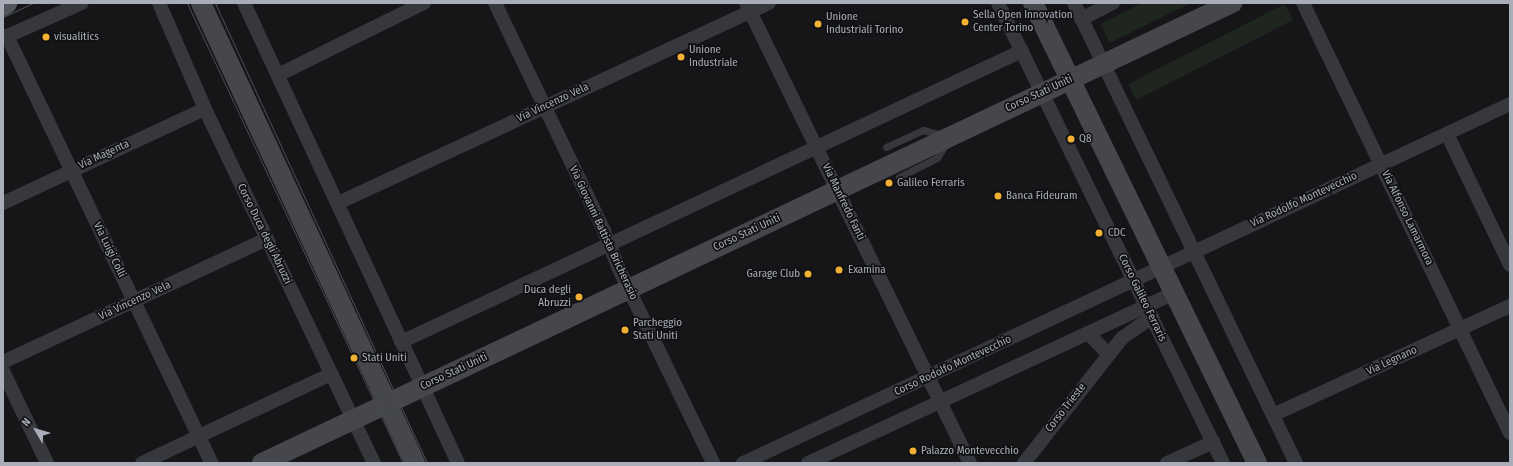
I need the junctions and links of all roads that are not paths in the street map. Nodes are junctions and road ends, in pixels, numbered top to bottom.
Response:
1 (6, 3) edge
2 (82, 3) edge
3 (159, 3) edge
4 (201, 3) edge
5 (244, 3) edge
6 (424, 3) edge
7 (494, 3) edge
8 (769, 3) edge
9 (998, 3) edge
10 (1033, 3) edge
11 (1074, 3) edge
12 (1113, 3) edge
13 (1232, 3) edge
14 (1303, 3) edge
15 (3, 5) edge
16 (748, 7) edge
17 (1081, 19) junction
18 (5, 37) edge
19 (1022, 51) junction
20 (1103, 64) junction
21 (278, 75) junction
22 (1070, 79) junction
23 (1042, 93) junction
24 (1510, 104) edge
25 (544, 107) junction
26 (205, 109) junction
27 (1447, 134) junction
28 (950, 137) junction
29 (816, 147) junction
30 (886, 147) dead end
31 (1381, 165) junction
32 (71, 170) junction
33 (899, 177) dead end
34 (837, 190) junction
35 (3, 203) edge
36 (338, 203) junction
37 (267, 238) junction
38 (609, 244) junction
39 (1194, 251) junction
40 (1510, 265) edge
41 (1162, 268) junction
42 (1134, 282) junction
43 (628, 289) junction
44 (1174, 293) junction
45 (134, 301) junction
46 (1510, 306) edge
47 (1150, 311) junction
48 (1460, 329) junction
49 (1088, 333) junction
50 (401, 342) junction
51 (1108, 354) junction
52 (3, 362) edge
53 (3, 371) edge
54 (331, 374) junction
55 (929, 377) junction
56 (422, 387) junction
57 (941, 401) junction
58 (387, 404) junction
59 (1273, 415) junction
60 (353, 420) junction
61 (1510, 433) edge
62 (199, 436) junction
63 (1213, 442) junction
64 (47, 463) edge
65 (142, 463) edge
66 (212, 463) edge
67 (262, 463) edge
68 (374, 463) edge
69 (415, 463) edge
70 (458, 463) edge
71 (713, 463) edge
72 (742, 463) edge
73 (808, 463) edge
74 (970, 463) edge
75 (1024, 463) edge
76 (1167, 463) edge
77 (1223, 463) edge
78 (1257, 463) edge
79 (1296, 463) edge

1 - 15 main road
2 - 18 street
3 - 26 street, Corso Duca degli Abruzzi
4 - 58 main road
5 - 21 street
6 - 21 street
7 - 25 street, Via Giovanni Battista Bricherasio
8 - 16 street, Via Vincenzo Vela
9 - 19 street, Corso Galileo Ferraris
10 - 22 main road
11 - 17 street
12 - 17 street
13 - 20 main road, Corso Stati Uniti
14 - 31 street, Via Alfonso Lamarmora
16 - 25 street, Via Vincenzo Vela
16 - 29 street, Via Manfredo Fanti
17 - 20 street
18 - 32 street, Via Luigi Colli
19 - 23 street, Corso Galileo Ferraris
19 - 29 street
20 - 22 main road, Corso Stati Uniti
20 - 39 street
21 - 36 street
22 - 23 main road, Corso Stati Uniti
22 - 41 main road
23 - 28 main road, Corso Stati Uniti
23 - 42 street, Corso Galileo Ferraris
24 - 27 street, Via Rodolfo Montevecchio
25 - 36 street, Via Vincenzo Vela
25 - 38 street, Via Giovanni Battista Bricherasio
26 - 32 street, Via Magenta
26 - 37 street, Corso Duca degli Abruzzi
27 - 31 street, Via Rodolfo Montevecchio
27 - 40 street
28 - 30 lane
28 - 33 lane
28 - 34 main road, Corso Stati Uniti
29 - 34 street, Via Manfredo Fanti
29 - 38 street
31 - 39 street, Via Rodolfo Montevecchio
31 - 48 street, Via Alfonso Lamarmora
32 - 35 street, Via Magenta
32 - 45 street, Via Luigi Colli
34 - 43 main road, Corso Stati Uniti
34 - 55 street, Via Manfredo Fanti
36 - 50 street
37 - 45 street, Via Vincenzo Vela
37 - 54 street, Corso Duca degli Abruzzi
38 - 43 street, Via Giovanni Battista Bricherasio
38 - 50 street
39 - 41 street, Via Rodolfo Montevecchio
39 - 59 street
41 - 42 street, Corso Rodolfo Montevecchio
41 - 44 main road
42 - 47 street, Corso Galileo Ferraris
42 - 55 street, Corso Rodolfo Montevecchio
43 - 56 main road, Corso Stati Uniti
43 - 71 street, Via Giovanni Battista Bricherasio
44 - 47 street
44 - 78 main road
45 - 52 street, Via Vincenzo Vela
45 - 62 street, Via Luigi Colli
46 - 48 street, Via Legnano
47 - 49 street
47 - 51 street, Corso Trieste
47 - 63 street, Corso Galileo Ferraris
48 - 59 street, Via Legnano
48 - 61 street, Via Alfonso Lamarmora
49 - 51 street
49 - 57 street
50 - 56 street
51 - 75 street, Corso Trieste
53 - 64 street
54 - 60 street, Corso Duca degli Abruzzi
54 - 62 street
55 - 57 street, Via Manfredo Fanti
55 - 72 street, Corso Rodolfo Montevecchio
56 - 58 main road, Corso Stati Uniti
56 - 70 street
57 - 73 street
57 - 74 street, Via Manfredo Fanti
58 - 60 main road, Corso Stati Uniti
58 - 69 main road
59 - 79 street
60 - 67 main road, Corso Stati Uniti
60 - 68 street, Corso Duca degli Abruzzi
62 - 65 street
62 - 66 street, Via Luigi Colli
63 - 76 street
63 - 77 street, Corso Galileo Ferraris

